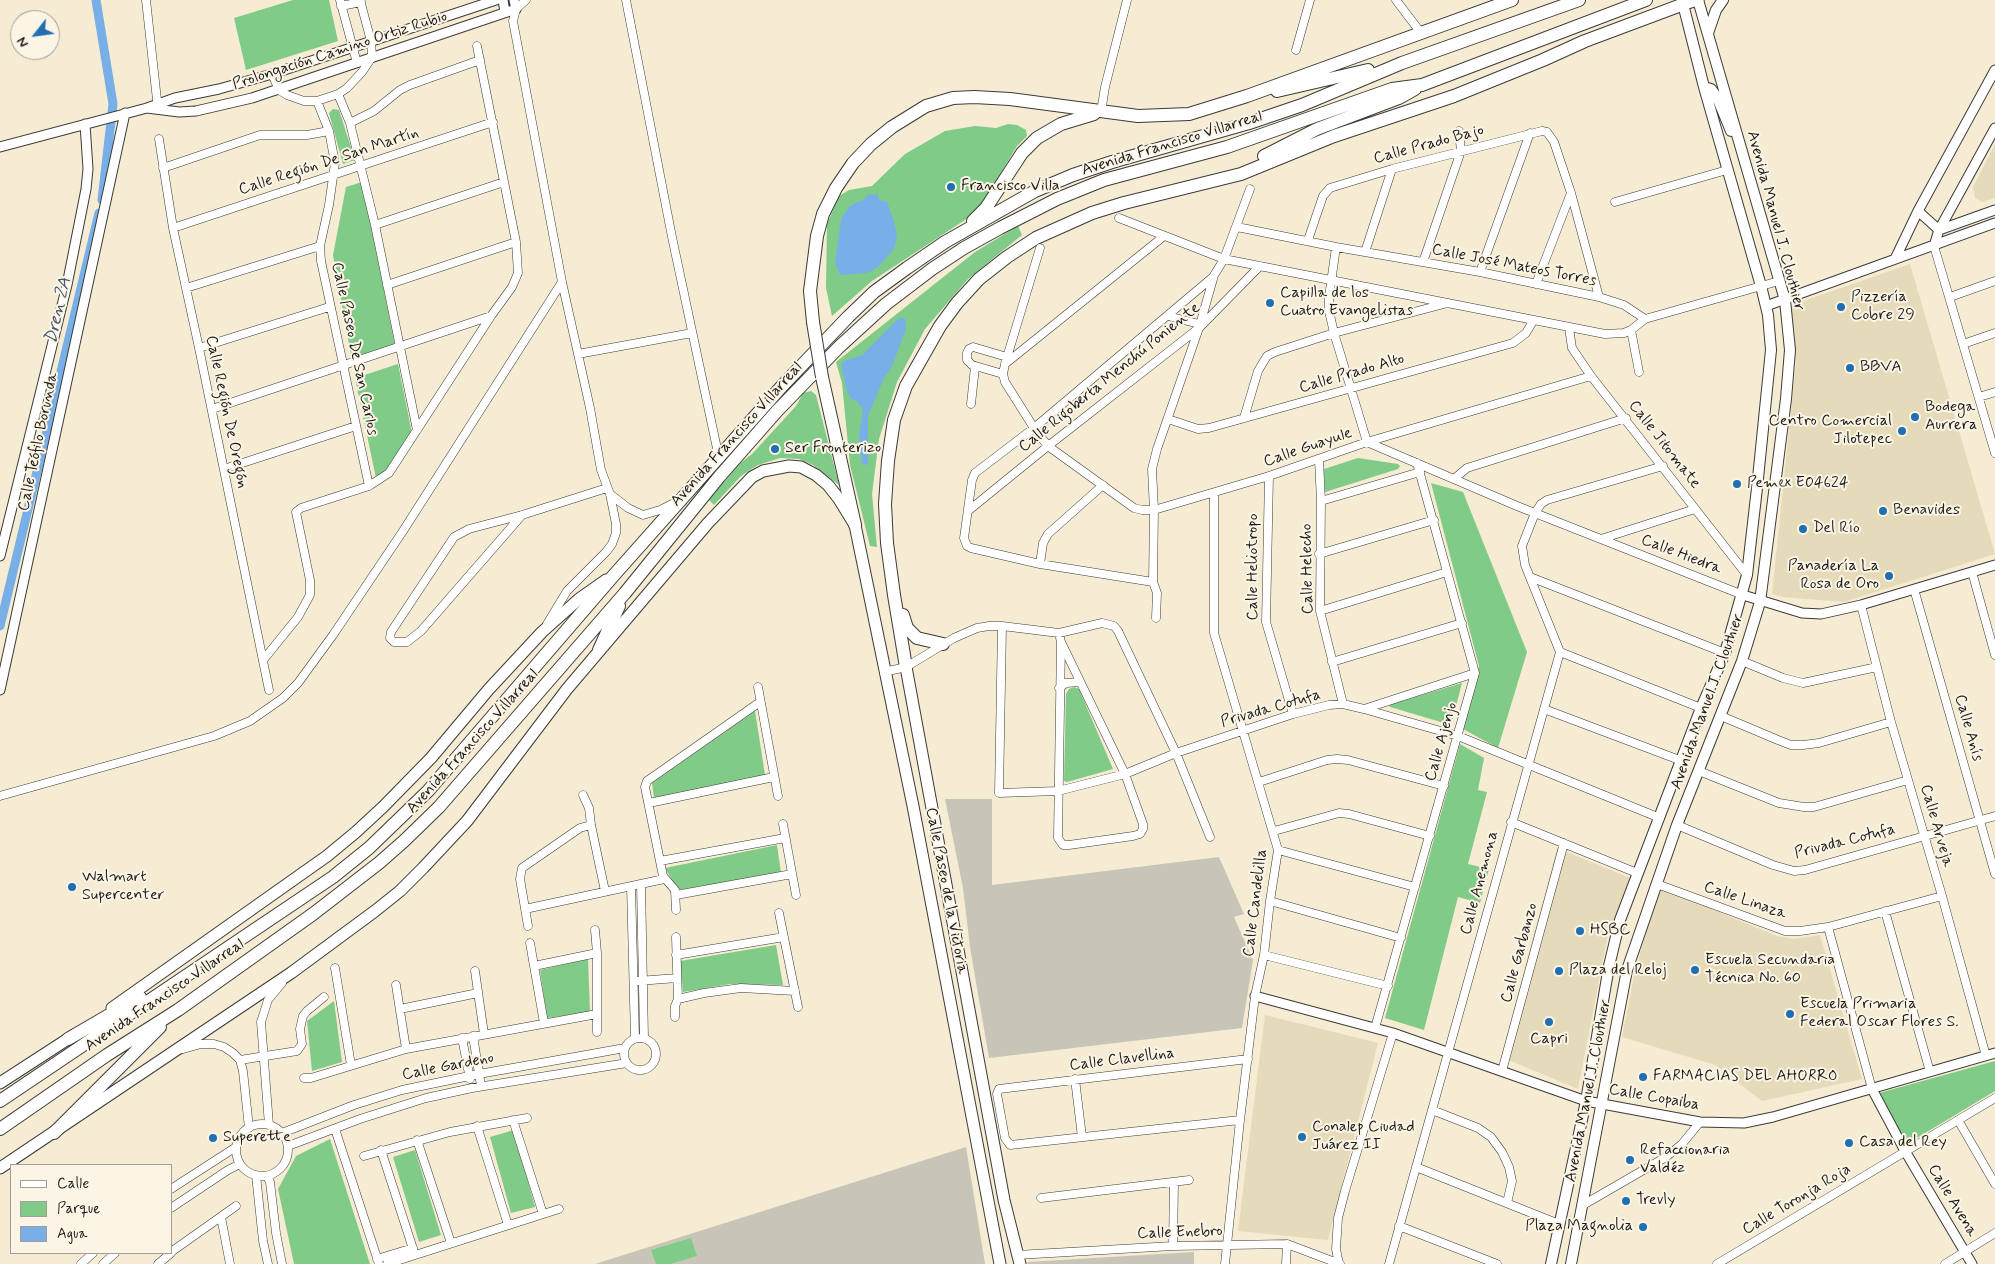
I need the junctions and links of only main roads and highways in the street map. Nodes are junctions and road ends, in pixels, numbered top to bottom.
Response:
1 (1512, 0) edge
2 (1579, 0) edge
3 (1646, 0) edge
4 (1663, 0) edge
5 (1698, 0) edge
6 (1723, 0) edge
7 (1683, 2) edge
8 (1656, 14) junction
9 (1707, 34) junction
10 (1402, 63) junction
11 (1422, 85) junction
12 (1704, 87) junction
13 (1247, 96) junction
14 (1101, 112) junction
15 (1740, 147) junction
16 (1213, 182) junction
17 (945, 242) junction
18 (855, 525) junction
19 (614, 575) junction
20 (625, 593) junction
21 (894, 595) junction
22 (943, 644) road end
23 (599, 650) junction
24 (906, 667) joint
25 (200, 966) junction
26 (1609, 966) junction
27 (1627, 970) junction
28 (178, 1010) junction
29 (68, 1039) junction
30 (0, 1083) edge
31 (0, 1101) edge
32 (0, 1129) edge
33 (54, 1133) junction
34 (0, 1168) edge
35 (1018, 1259) edge
36 (1000, 1264) edge
37 (1551, 1264) edge
38 (1571, 1264) edge

1 - 13 highway
2 - 10 highway, Avenida Francisco Villarreal
3 - 11 highway, Avenida Francisco Villarreal
4 - 8 highway
5 - 7 main road
5 - 9 main road, Avenida Manuel J. Clouthier
6 - 9 main road
7 - 8 highway
7 - 12 main road, Avenida Manuel J. Clouthier
8 - 16 highway
9 - 15 main road, Avenida Manuel J. Clouthier
10 - 13 highway
10 - 17 highway, Avenida Francisco Villarreal
11 - 16 highway
11 - 20 highway, Avenida Francisco Villarreal
12 - 15 main road
12 - 26 main road, Avenida Manuel J. Clouthier
13 - 14 highway
14 - 17 highway
14 - 18 highway, bridge
15 - 27 main road, Avenida Manuel J. Clouthier
16 - 21 highway
17 - 19 highway, Avenida Francisco Villarreal
18 - 23 main road
18 - 36 main road, Calle Paseo de la Victoria
19 - 25 highway, Avenida Francisco Villarreal
19 - 29 main road
20 - 23 highway
20 - 28 highway, Avenida Francisco Villarreal
21 - 22 highway
21 - 24 highway
23 - 33 main road
24 - 35 main road, Calle Paseo de la Victoria
25 - 29 highway
25 - 31 highway, Avenida Francisco Villarreal
26 - 27 main road
26 - 37 main road, Avenida Manuel J. Clouthier
27 - 38 main road, Avenida Manuel J. Clouthier
28 - 32 highway, Avenida Francisco Villarreal
28 - 33 highway
29 - 30 main road
33 - 34 main road

